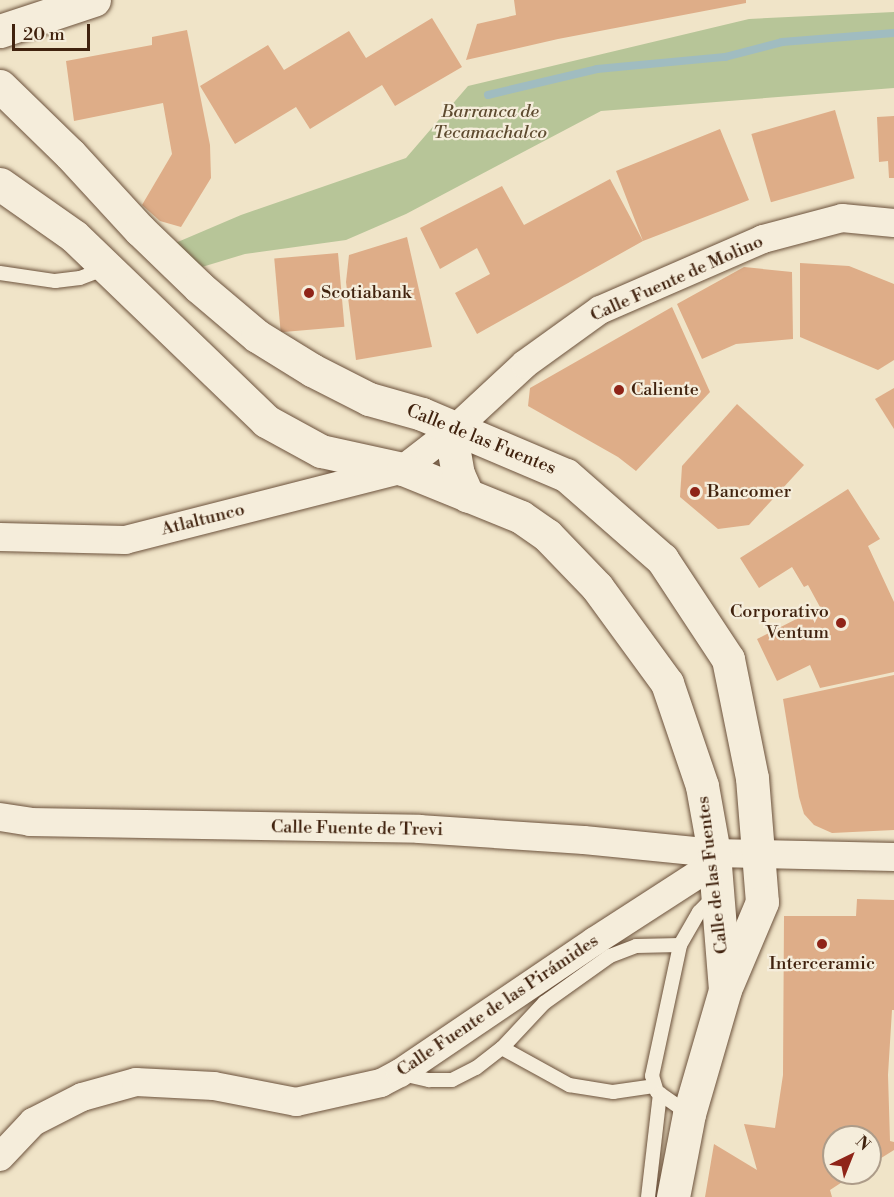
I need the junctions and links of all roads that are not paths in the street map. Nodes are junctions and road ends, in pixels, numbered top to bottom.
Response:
1 (93, 0) edge
2 (0, 31) edge
3 (0, 86) edge
4 (0, 184) edge
5 (894, 223) edge
6 (107, 267) junction
7 (0, 273) edge
8 (456, 428) junction
9 (403, 469) junction
10 (468, 496) junction
11 (0, 537) edge
12 (0, 817) edge
13 (758, 855) junction
14 (894, 857) edge
15 (715, 870) junction
16 (680, 945) junction
17 (725, 990) junction
18 (502, 1048) junction
19 (400, 1073) junction
20 (657, 1090) junction
21 (689, 1114) junction
22 (0, 1156) edge
23 (648, 1197) edge
24 (673, 1197) edge

1 - 2 main road
3 - 8 main road, Calle de las Fuentes
4 - 6 main road, Calle de las Fuentes
5 - 8 street, Calle Fuente de Molino
6 - 7 lane
6 - 9 main road, Calle de las Fuentes
8 - 9 street, Calle Fuente de Molino
8 - 10 main road
8 - 13 main road, Calle de las Fuentes
9 - 10 main road, Calle de las Fuentes
9 - 11 street, Atlaltunco
10 - 15 main road, Calle de las Fuentes
12 - 15 street, Calle Fuente de Trevi
13 - 14 street
13 - 15 street, Calle Fuente de Trevi
13 - 17 main road, Calle de las Fuentes
15 - 16 lane
15 - 17 main road, Calle de las Fuentes
15 - 19 street, Calle Fuente de las Pirámides
16 - 18 lane
16 - 20 lane
17 - 21 main road, Calle de las Fuentes
18 - 19 lane
18 - 20 lane
19 - 22 street, Calle Fuente de las Pirámides
20 - 21 lane
20 - 23 lane
21 - 24 main road, Calle de las Fuentes

